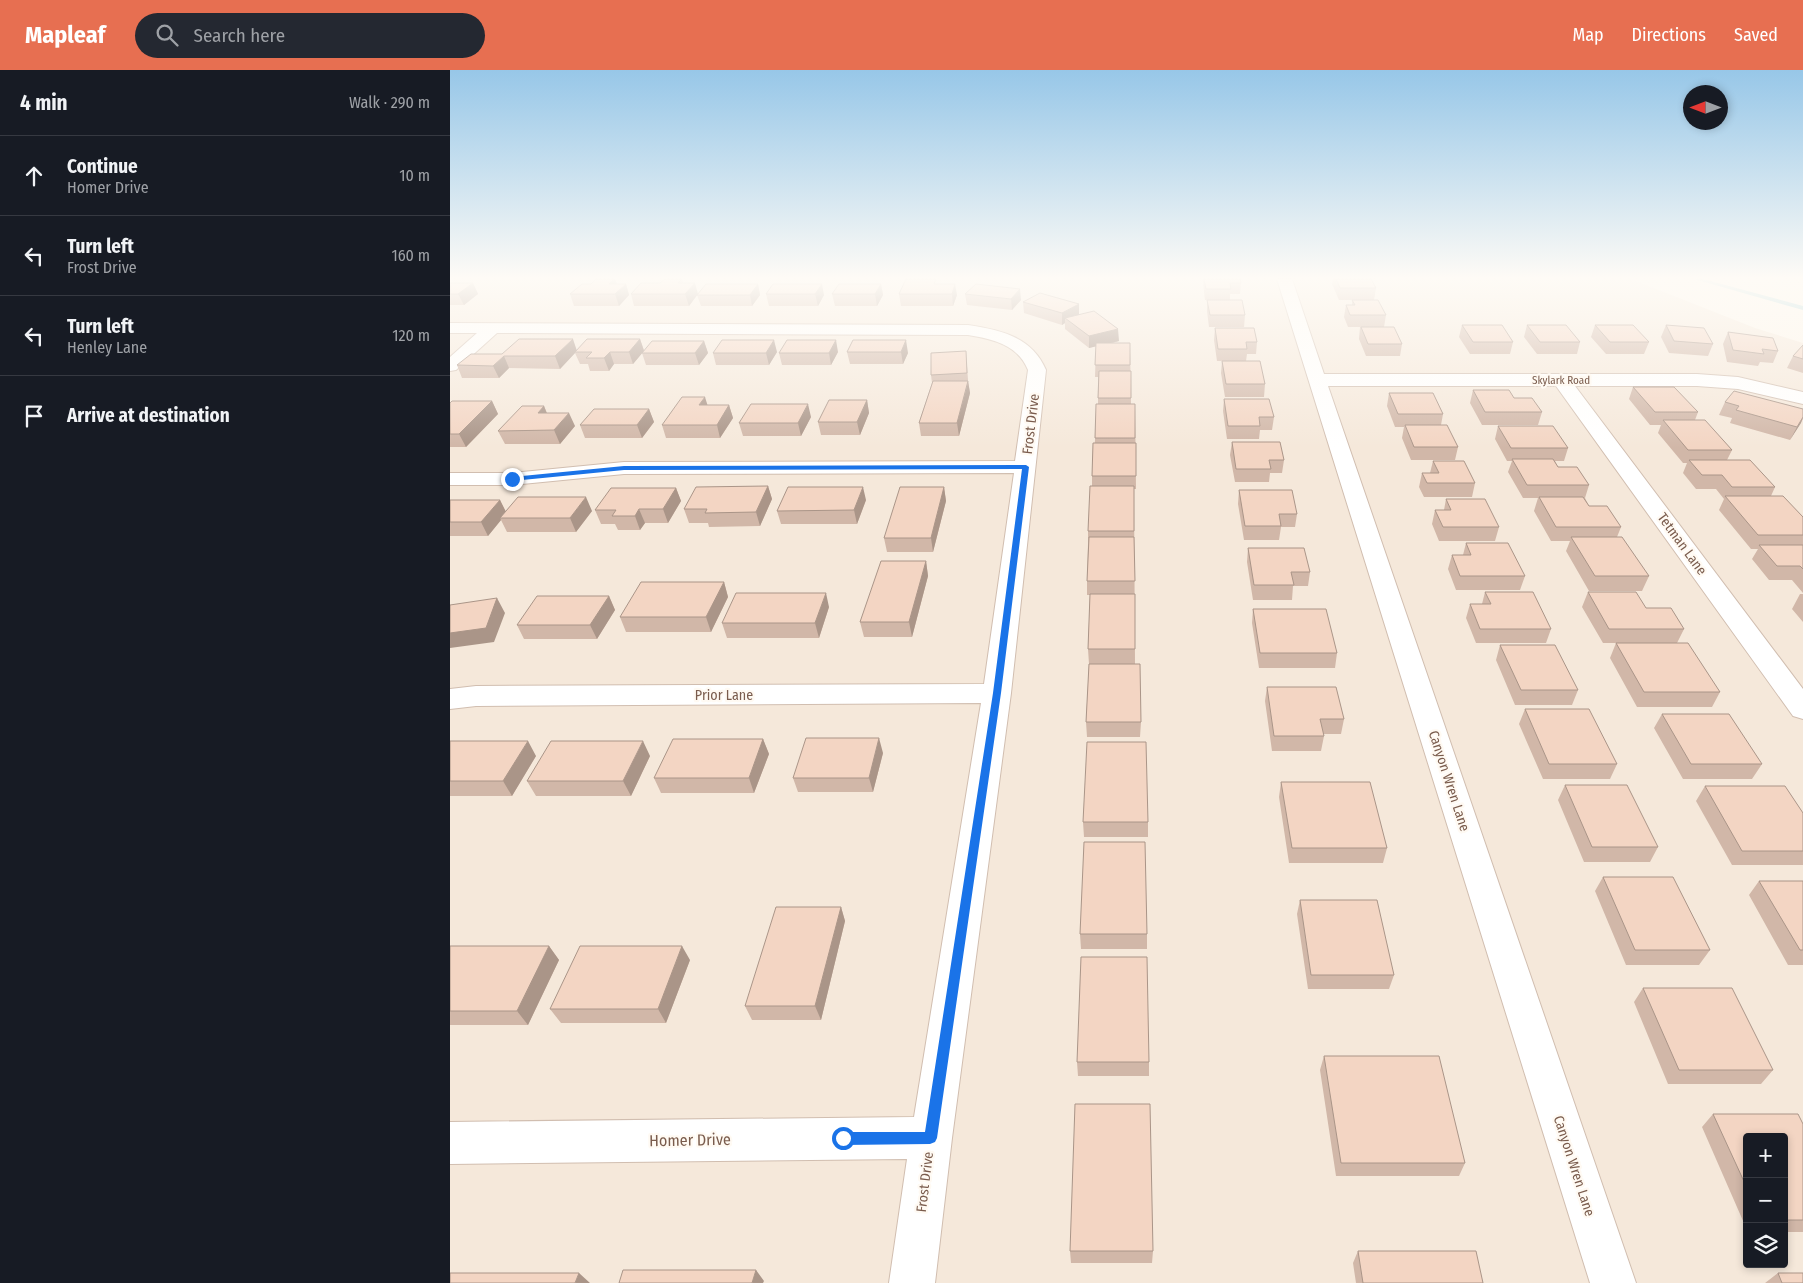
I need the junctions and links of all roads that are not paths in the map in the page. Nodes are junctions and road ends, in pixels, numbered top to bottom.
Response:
1 (484, 336) edge
2 (996, 336) edge
3 (1303, 336) edge
4 (450, 366) edge
5 (1318, 380) junction
6 (1560, 380) junction
7 (1803, 398) edge
8 (1026, 467) junction
9 (450, 479) edge
10 (997, 693) junction
11 (450, 699) edge
12 (1803, 709) edge
13 (930, 1138) junction
14 (450, 1143) edge
15 (912, 1283) edge
16 (1613, 1283) edge

1 - 4 street
2 - 8 street, Frost Drive
3 - 5 street, Canyon Wren Lane
5 - 6 street, Skylark Road
5 - 16 street, Canyon Wren Lane
6 - 7 street, Skylark Road
6 - 12 street, Tetman Lane
8 - 9 street
8 - 10 street, Frost Drive
10 - 11 street, Prior Lane
10 - 13 street, Frost Drive
13 - 14 street, Homer Drive
13 - 15 street, Frost Drive

